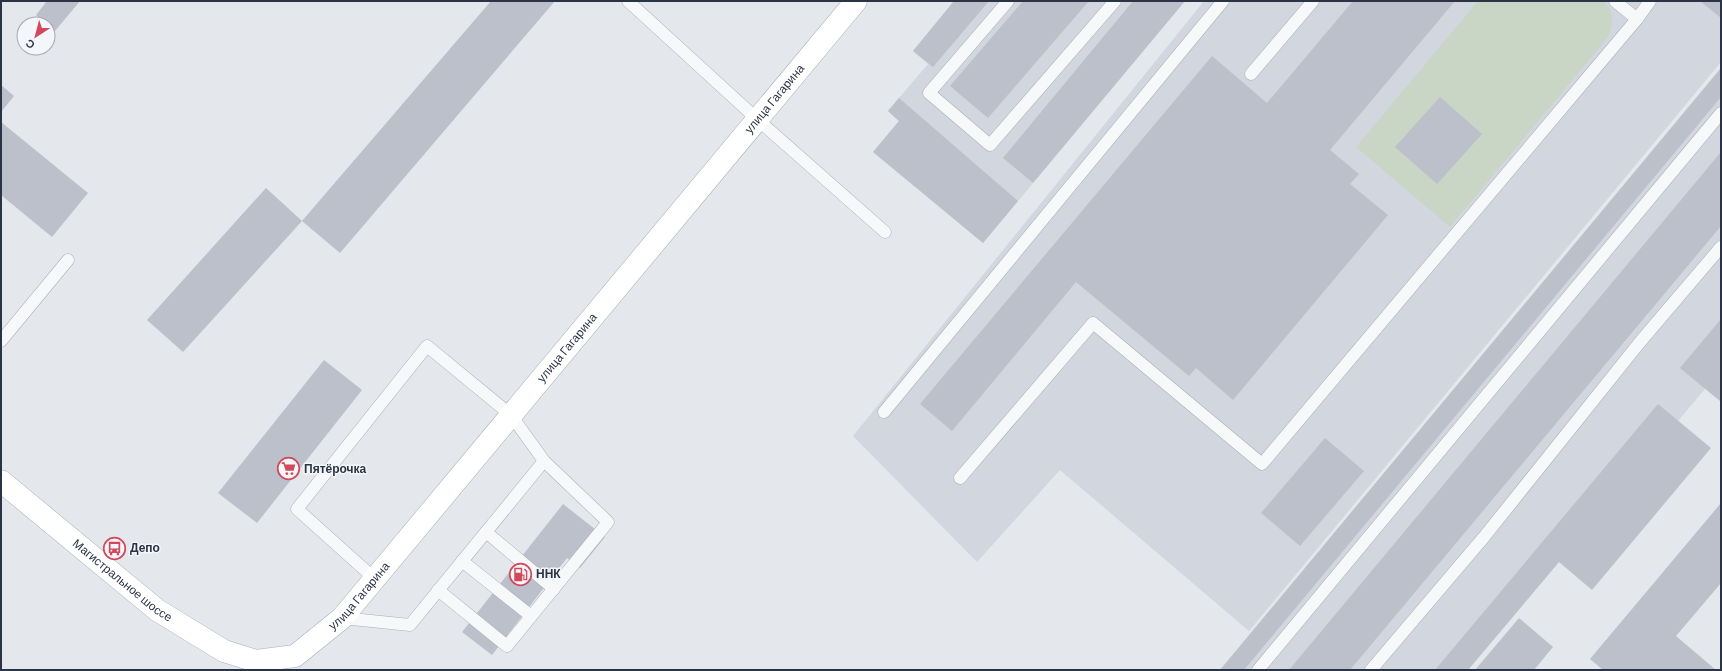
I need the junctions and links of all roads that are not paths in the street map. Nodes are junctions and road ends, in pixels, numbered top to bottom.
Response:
1 (628, 1) edge
2 (856, 1) edge
3 (1008, 1) edge
4 (1114, 1) edge
5 (1223, 1) edge
6 (1313, 1) edge
7 (1615, 1) edge
8 (1650, 1) edge
9 (1637, 19) junction
10 (1252, 74) dead end
11 (1721, 113) edge
12 (757, 119) junction
13 (885, 232) dead end
14 (1721, 247) edge
15 (68, 260) dead end
16 (1, 341) edge
17 (884, 412) dead end
18 (511, 414) junction
19 (544, 461) junction
20 (960, 478) dead end
21 (1, 481) edge
22 (486, 532) junction
23 (462, 560) junction
24 (374, 579) junction
25 (554, 589) junction
26 (438, 590) junction
27 (531, 616) junction
28 (342, 618) junction
29 (256, 661) joint
30 (1258, 670) edge
31 (1371, 670) edge

1 - 12 lane
2 - 12 main road, улица Гагарина
3 - 4 lane
5 - 17 lane
6 - 10 lane
7 - 9 lane
8 - 9 lane
9 - 20 lane
11 - 30 lane
12 - 13 lane
12 - 18 main road, улица Гагарина
14 - 31 lane
15 - 16 lane
18 - 19 lane
18 - 24 main road, улица Гагарина
18 - 24 lane
19 - 22 lane
19 - 25 lane
21 - 29 main road, Магистральное шоссе
22 - 23 lane
22 - 25 lane
23 - 26 lane
23 - 27 lane
24 - 28 main road, улица Гагарина
25 - 27 lane
26 - 27 lane
26 - 28 lane
28 - 29 main road, улица Гагарина

